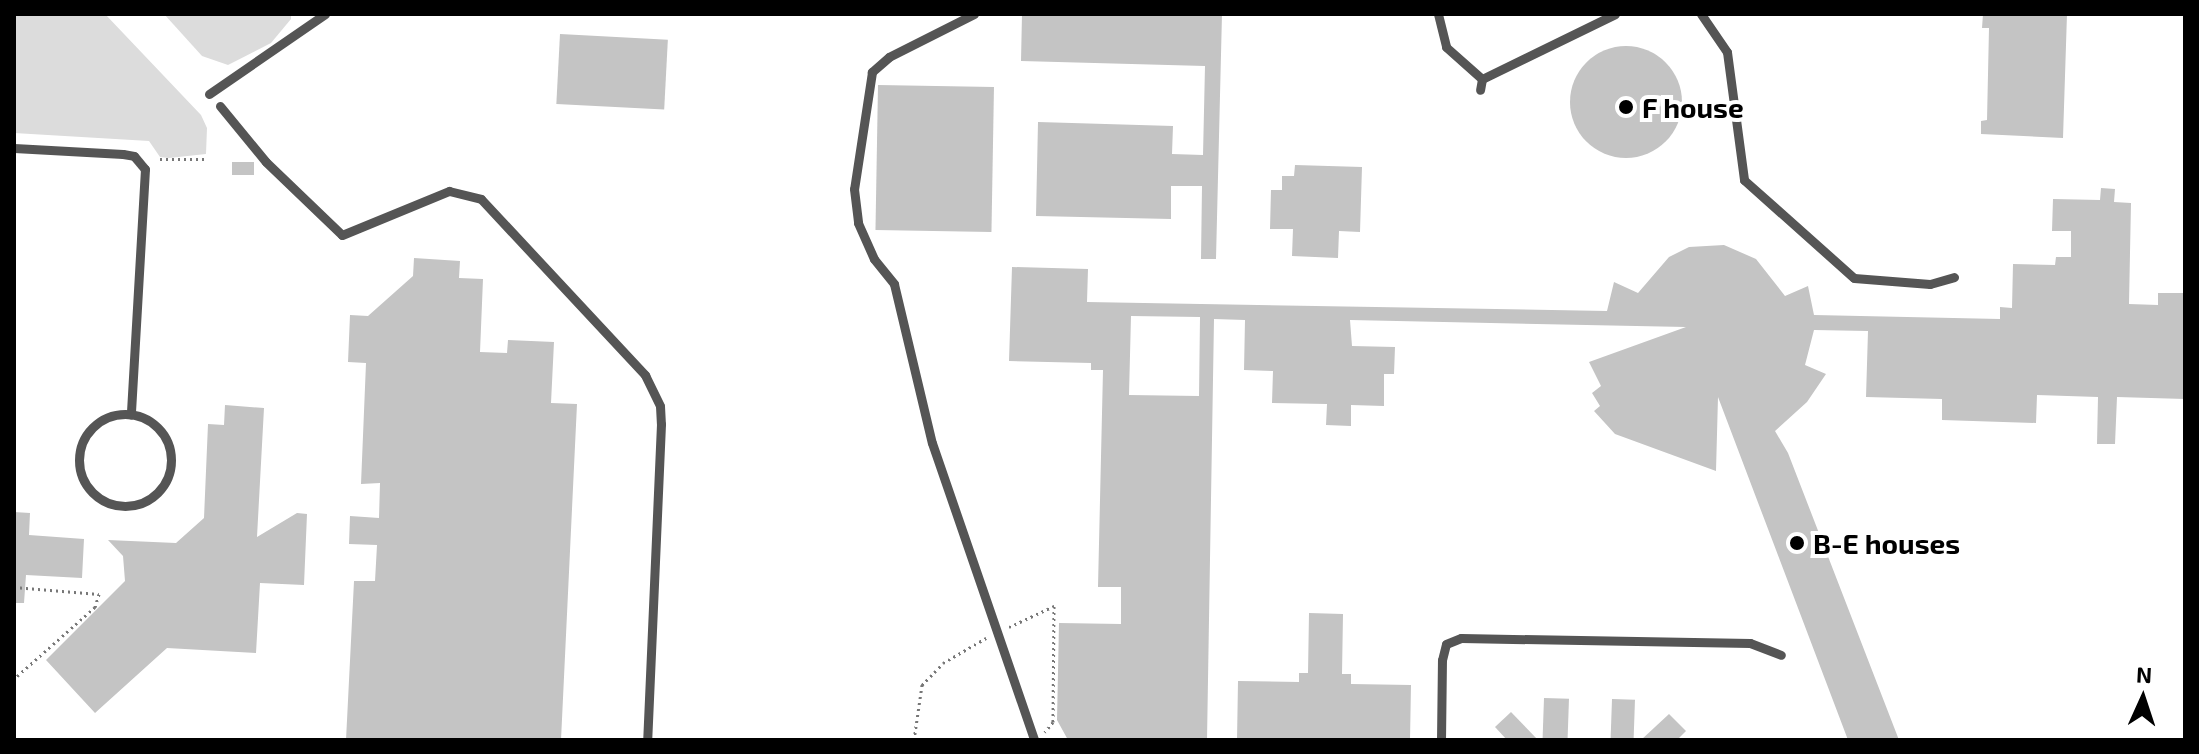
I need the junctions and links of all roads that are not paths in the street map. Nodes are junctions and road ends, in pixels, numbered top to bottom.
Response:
1 (325, 14) edge
2 (974, 14) edge
3 (1438, 14) edge
4 (1615, 14) edge
5 (1701, 14) edge
6 (310, 18) edge
7 (1482, 79) junction
8 (1480, 90) dead end
9 (209, 94) dead end
10 (220, 106) dead end
11 (14, 148) edge
12 (1954, 277) dead end
13 (131, 415) junction
14 (1781, 655) dead end
15 (647, 740) edge
16 (1034, 740) edge
17 (1441, 740) edge

1 - 6 lane
2 - 16 lane
3 - 7 lane
4 - 7 lane
5 - 12 lane
6 - 9 lane
7 - 8 lane
10 - 15 lane
11 - 13 lane
13 - 13 lane
14 - 17 lane

